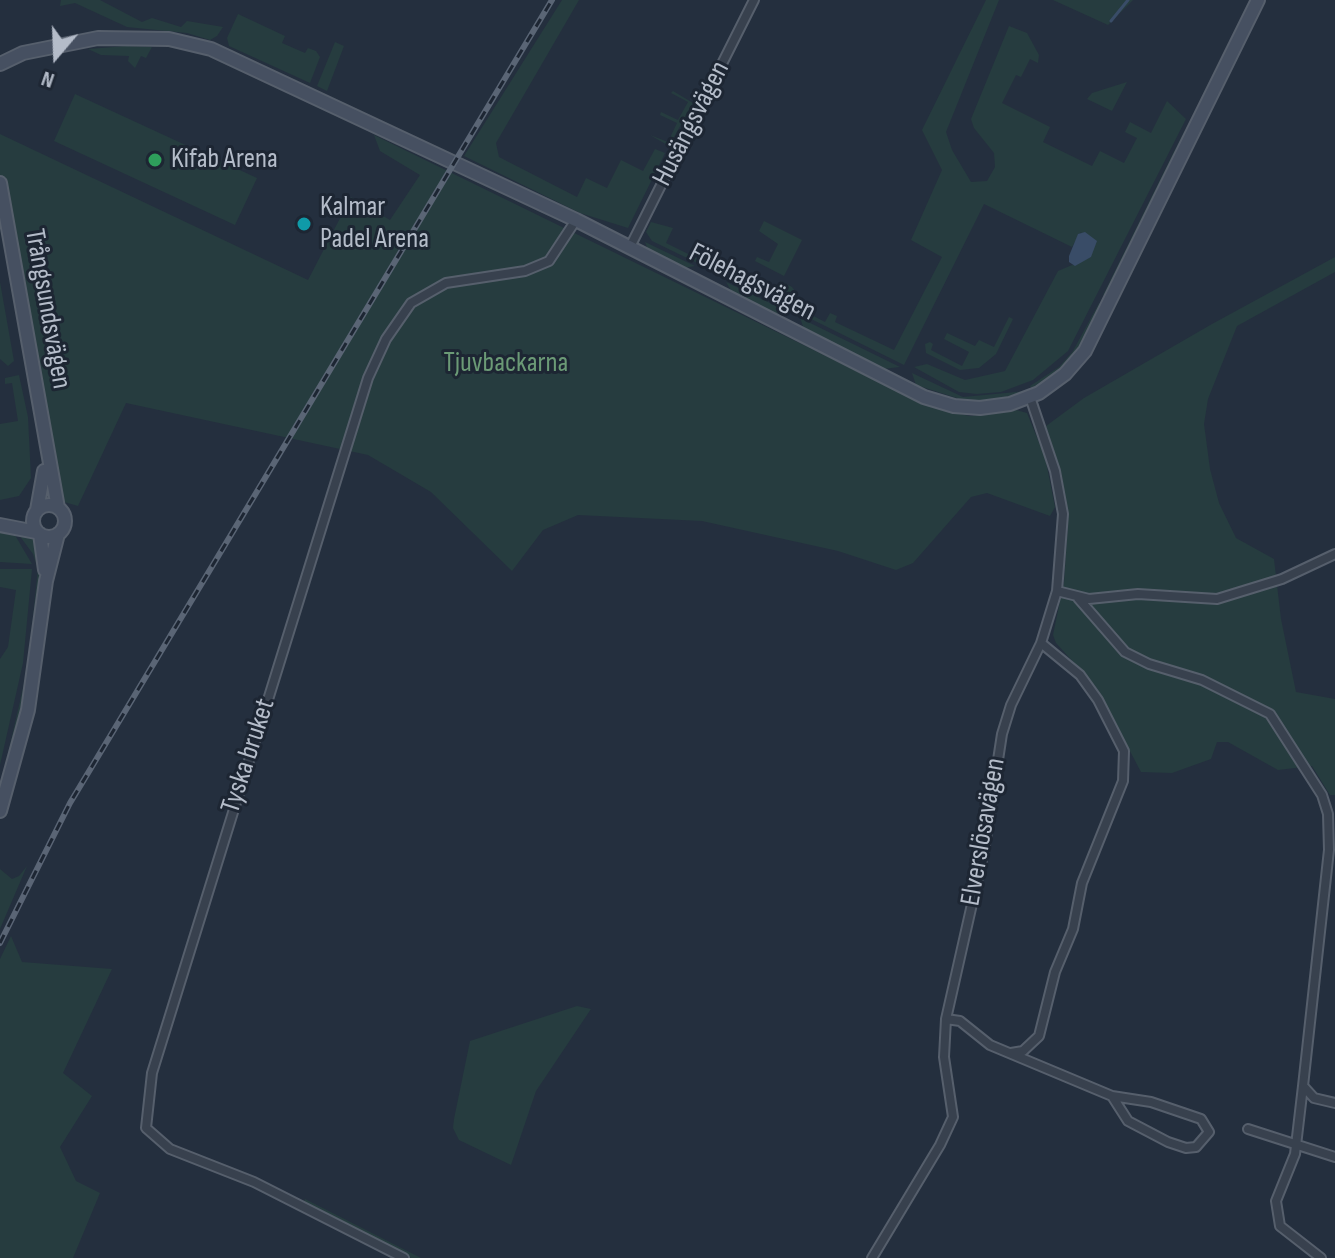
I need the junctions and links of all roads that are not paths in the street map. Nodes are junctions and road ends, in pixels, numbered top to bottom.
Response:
1 (754, 0) edge
2 (1258, 0) edge
3 (0, 52) edge
4 (23, 53) junction
5 (0, 64) edge
6 (0, 183) edge
7 (576, 220) junction
8 (630, 247) junction
9 (1030, 397) junction
10 (46, 444) junction
11 (58, 508) junction
12 (37, 512) junction
13 (0, 522) edge
14 (38, 533) junction
15 (58, 534) junction
16 (1335, 554) edge
17 (46, 581) junction
18 (1057, 591) junction
19 (1078, 598) junction
20 (1041, 643) junction
21 (0, 811) edge
22 (946, 1019) junction
23 (1011, 1053) junction
24 (1303, 1086) junction
25 (1112, 1096) junction
26 (1335, 1103) edge
27 (1248, 1129) dead end
28 (1296, 1144) junction
29 (1335, 1157) edge
30 (404, 1258) edge
31 (872, 1258) edge
32 (1321, 1258) edge

1 - 8 street, Husängsvägen
2 - 9 street, Fölehagsvägen
3 - 4 street, Fölehagsvägen
4 - 5 street, Fölehagsvägen
4 - 7 street, Fölehagsvägen
6 - 10 street, Trångsundsvägen
7 - 8 street, Fölehagsvägen
7 - 30 street, Tyska bruket
8 - 9 street, Fölehagsvägen
9 - 18 street, Elverslösavägen
10 - 11 street, Trångsundsvägen
10 - 12 street, Trångsundsvägen
11 - 12 street
11 - 15 street
12 - 13 street
12 - 14 street
13 - 14 street
14 - 15 street
14 - 17 street
15 - 17 street
16 - 19 street
17 - 21 street
18 - 19 street
18 - 20 street, Elverslösavägen
19 - 24 street
20 - 22 street, Elverslösavägen
20 - 23 street
22 - 23 street
22 - 31 street, Elverslösavägen
23 - 25 street
24 - 26 street
24 - 28 street
25 - 25 street
27 - 28 street
28 - 29 street
28 - 32 street

